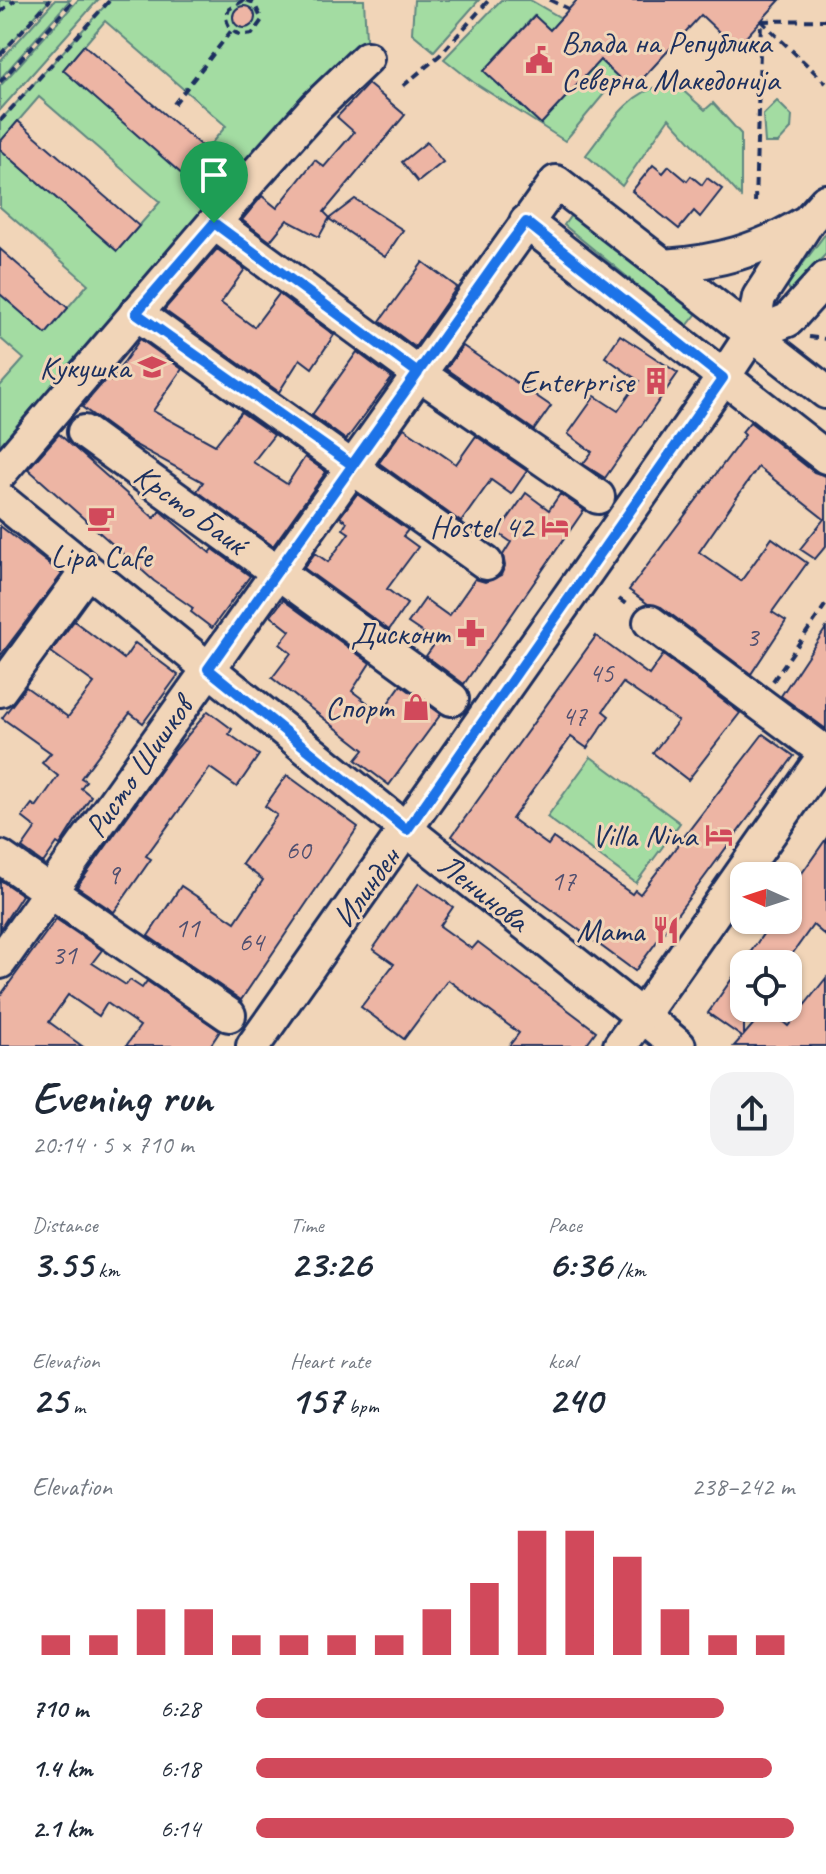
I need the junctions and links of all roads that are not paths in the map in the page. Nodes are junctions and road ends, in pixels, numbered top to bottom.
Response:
1 (367, 58) dead end
2 (818, 210) edge
3 (526, 222) junction
4 (214, 223) junction
5 (665, 266) junction
6 (826, 278) edge
7 (136, 313) junction
8 (752, 334) junction
9 (418, 373) junction
10 (723, 378) junction
11 (826, 392) edge
12 (84, 432) dead end
13 (826, 457) edge
14 (352, 465) junction
15 (0, 473) edge
16 (598, 497) dead end
17 (0, 499) edge
18 (486, 563) dead end
19 (87, 571) junction
20 (277, 572) junction
21 (650, 622) dead end
22 (208, 669) junction
23 (0, 690) edge
24 (452, 699) dead end
25 (826, 753) edge
26 (407, 830) junction
27 (0, 857) edge
28 (49, 892) junction
29 (0, 962) edge
30 (229, 1015) dead end
31 (638, 1022) edge
32 (253, 1046) edge
33 (679, 1046) edge

1 - 4 street
2 - 5 street
2 - 8 street, Илинден
3 - 5 street, Ристо Шишков
3 - 9 street, Ристо Шишков
3 - 10 street
4 - 7 street
4 - 9 street
5 - 8 street
6 - 8 street
7 - 14 street
7 - 15 street
8 - 10 street, Илинден
8 - 11 street
9 - 14 street, Ристо Шишков
9 - 16 street
10 - 13 street
10 - 26 street, Илинден
12 - 20 street, Крсто Баиќ
14 - 18 street
14 - 20 street, Ристо Шишков
17 - 19 street, Ленинова
19 - 22 street, Ленинова
19 - 23 street
20 - 22 street, Ристо Шишков
20 - 24 street, Крсто Баиќ
21 - 25 street
22 - 26 street, Ленинова
22 - 28 street, Ристо Шишков
25 - 31 street
26 - 31 street, Ленинова
26 - 32 street, Илинден
27 - 28 street
28 - 29 street, Ристо Шишков
28 - 30 street
31 - 33 street, Ленинова

